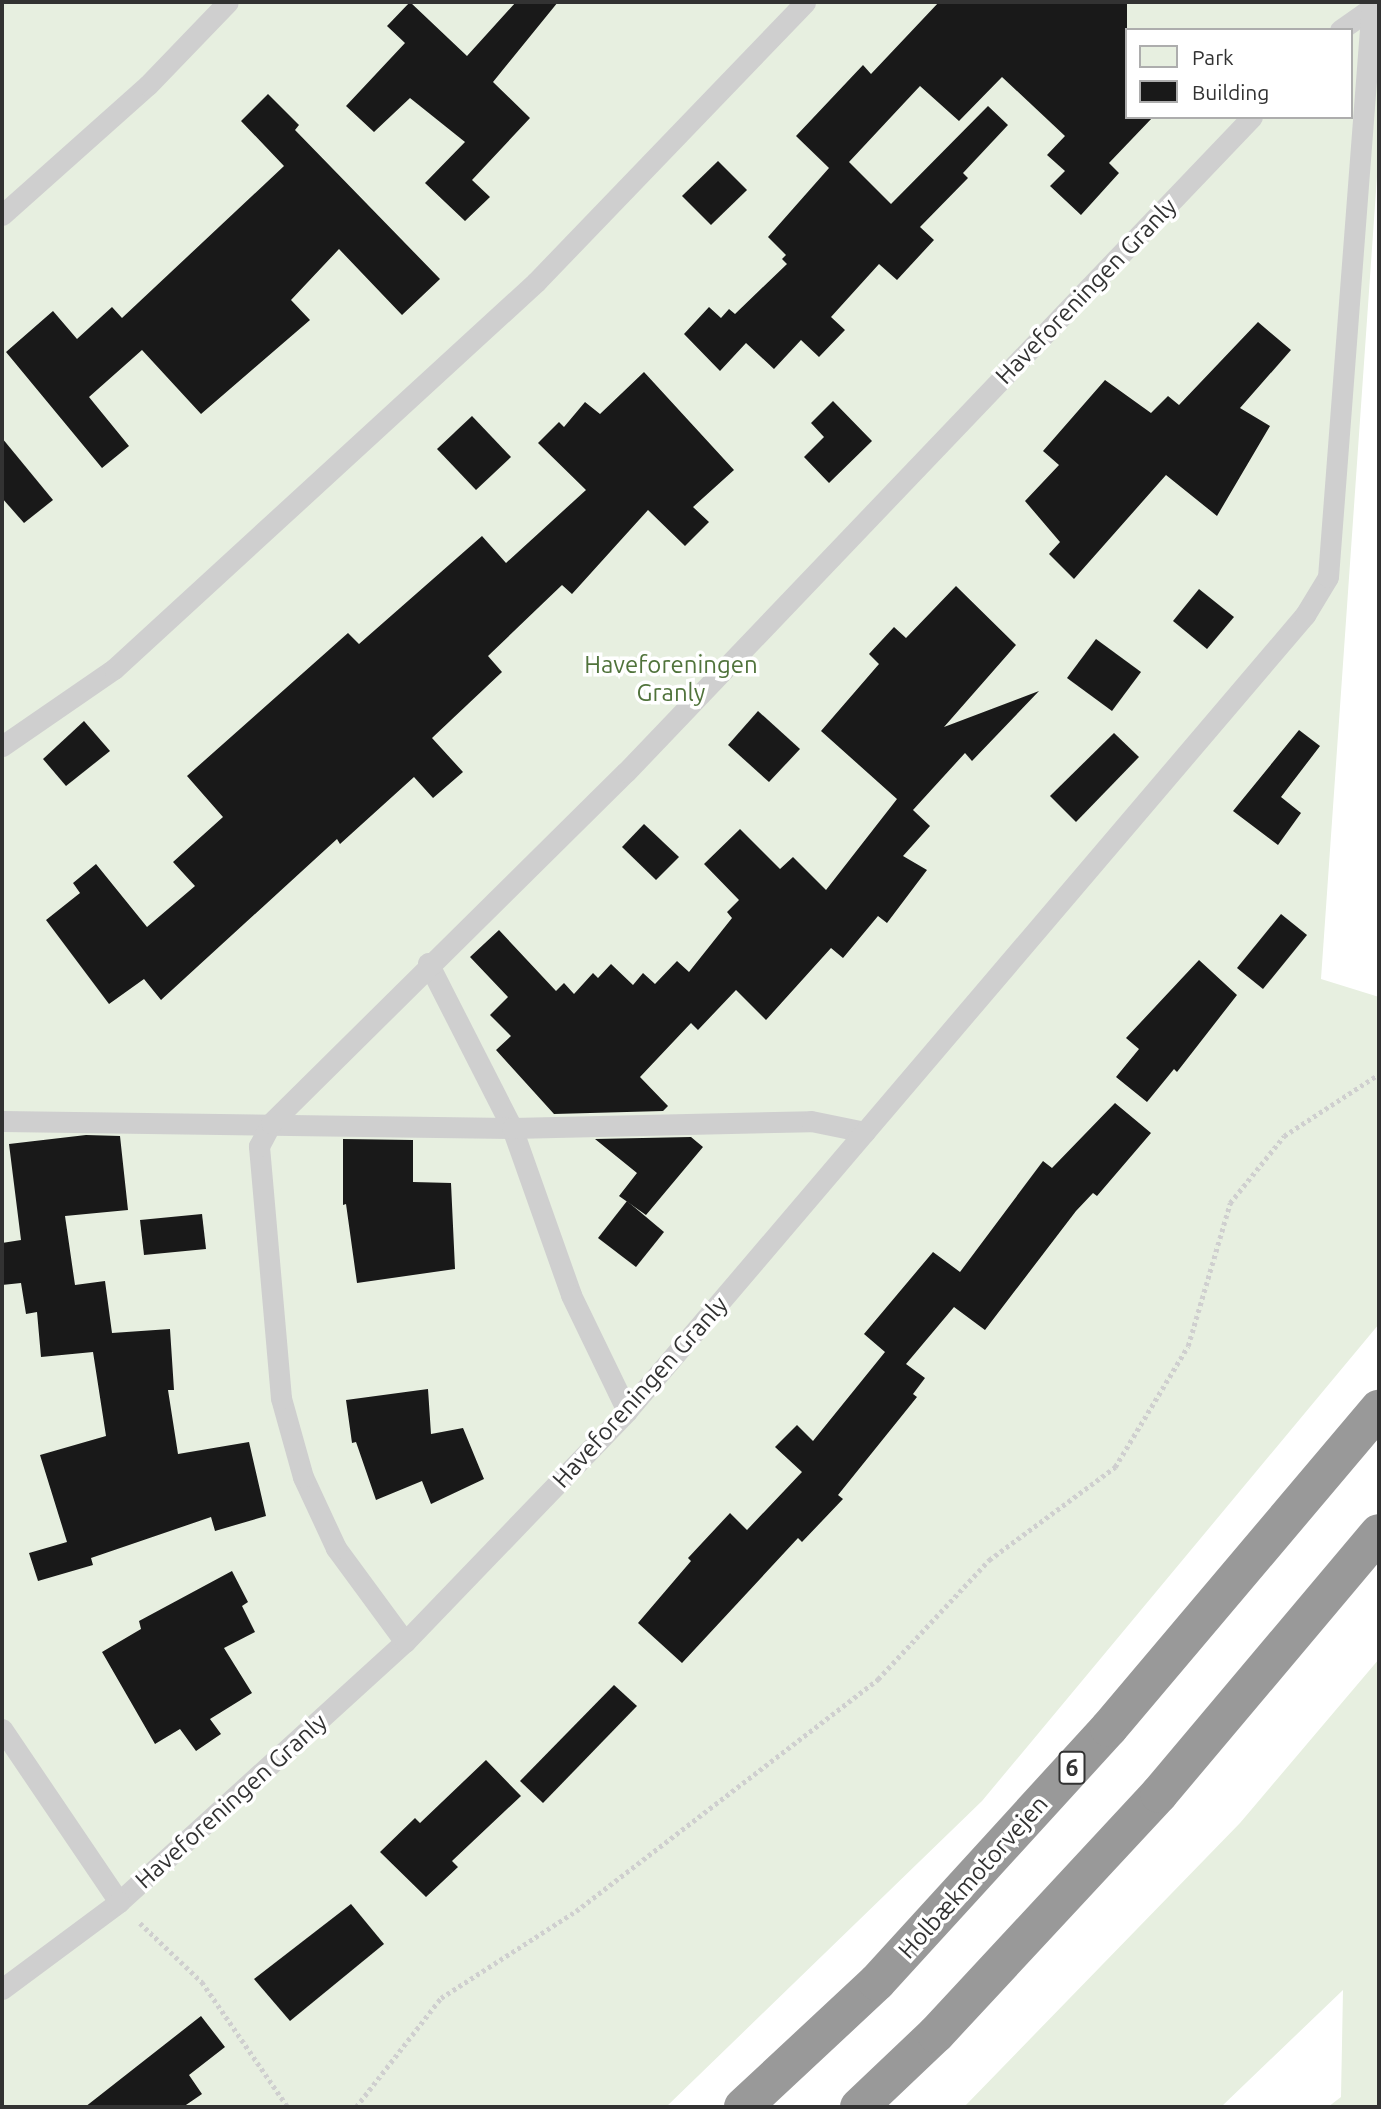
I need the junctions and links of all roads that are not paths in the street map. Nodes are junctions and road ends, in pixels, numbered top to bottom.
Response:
1 (228, 2) edge
2 (805, 2) edge
3 (1372, 5) edge
4 (1343, 28) edge
5 (1250, 119) edge
6 (2, 215) edge
7 (2, 746) edge
8 (428, 963) junction
9 (2, 1121) edge
10 (271, 1123) junction
11 (512, 1128) junction
12 (865, 1132) junction
13 (1379, 1409) edge
14 (628, 1411) junction
15 (1379, 1534) edge
16 (405, 1642) junction
17 (2, 1729) edge
18 (119, 1902) junction
19 (2, 1989) edge
20 (743, 2107) edge
21 (859, 2107) edge

1 - 6 lane
2 - 7 lane
3 - 4 lane, Haveforeningen Granly
3 - 12 lane, Haveforeningen Granly
5 - 8 lane, Haveforeningen Granly
8 - 10 lane, Haveforeningen Granly
8 - 11 lane
9 - 10 lane
10 - 11 lane
10 - 16 lane, Haveforeningen Granly
11 - 12 lane
11 - 14 lane
12 - 14 lane, Haveforeningen Granly
13 - 20 highway, Holbækmotorvejen / 6
14 - 16 lane, Haveforeningen Granly
15 - 21 highway
16 - 18 lane, Haveforeningen Granly
17 - 18 lane, Haveforeningen Granly
18 - 19 lane, Haveforeningen Granly

